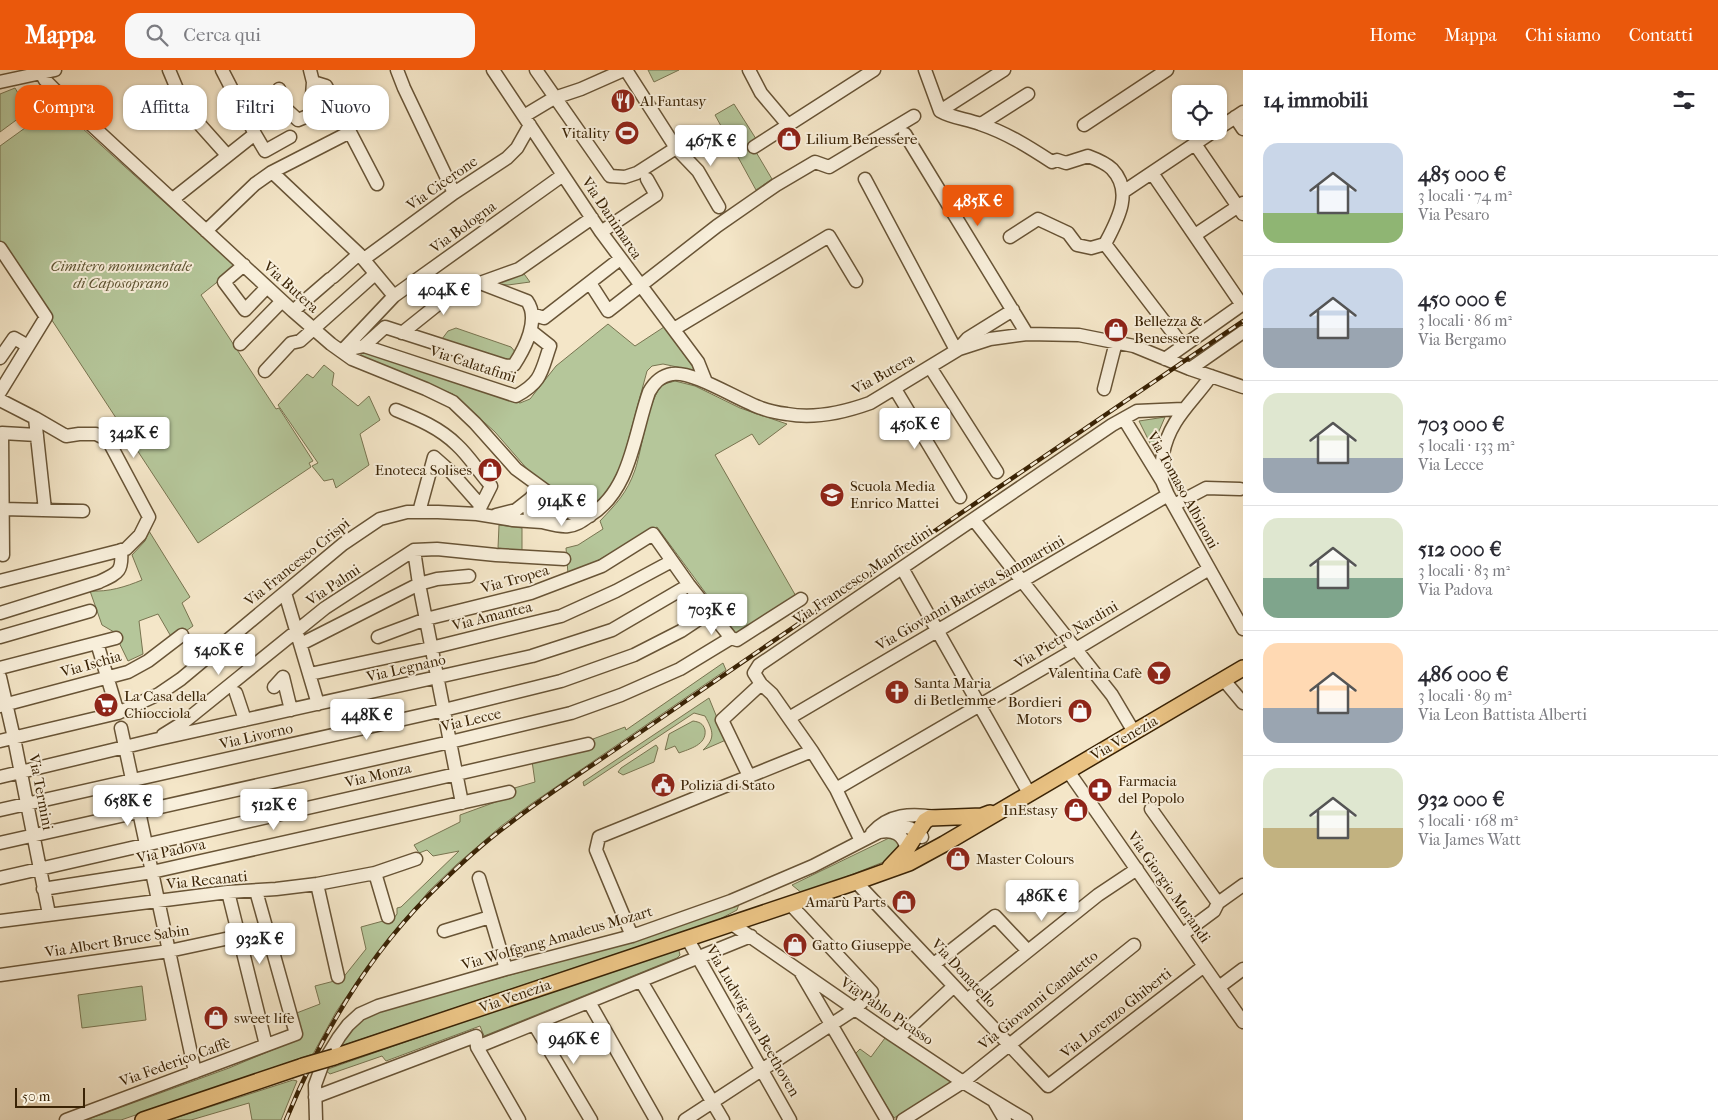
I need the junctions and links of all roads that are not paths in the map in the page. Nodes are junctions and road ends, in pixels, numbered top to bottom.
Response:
1 (56, 70) edge
2 (169, 70) edge
3 (222, 70) edge
4 (397, 70) edge
5 (493, 70) edge
6 (536, 70) edge
7 (625, 70) edge
8 (749, 70) edge
9 (874, 70) edge
10 (1004, 70) edge
11 (1167, 70) edge
12 (930, 72) edge
13 (41, 73) junction
14 (312, 76) edge
15 (0, 82) edge
16 (50, 85) edge
17 (60, 85) edge
18 (325, 85) edge
19 (1028, 94) dead end
20 (554, 98) junction
21 (940, 111) junction
22 (1239, 115) edge
23 (914, 116) dead end
24 (527, 120) junction
25 (1227, 123) edge
26 (981, 124) junction
27 (788, 125) junction
28 (1084, 126) dead end
29 (1243, 129) edge
30 (98, 130) edge
31 (350, 132) joint
32 (255, 134) junction
33 (905, 134) dead end
34 (290, 137) dead end
35 (1201, 140) edge
36 (1195, 144) junction
37 (754, 147) dead end
38 (676, 148) junction
39 (227, 155) junction
40 (272, 172) junction
41 (1152, 173) junction
42 (563, 175) junction
43 (647, 179) dead end
44 (865, 179) dead end
45 (377, 184) dead end
46 (1123, 192) junction
47 (454, 193) junction
48 (173, 199) junction
49 (719, 207) dead end
50 (1241, 208) edge
51 (592, 218) junction
52 (206, 231) junction
53 (601, 232) junction
54 (1195, 235) junction
55 (1010, 237) dead end
56 (1105, 244) junction
57 (0, 248) edge
58 (362, 257) junction
59 (620, 259) junction
60 (244, 266) junction
61 (375, 274) junction
62 (856, 281) dead end
63 (480, 283) junction
64 (590, 283) junction
65 (640, 286) junction
66 (267, 287) junction
67 (394, 296) junction
68 (282, 301) junction
69 (1243, 305) edge
70 (1013, 310) junction
71 (293, 311) junction
72 (532, 314) junction
73 (313, 329) junction
74 (674, 329) junction
75 (530, 331) junction
76 (1243, 332) edge
77 (402, 333) junction
78 (1027, 334) junction
79 (1116, 342) junction
80 (240, 344) dead end
81 (28, 346) junction
82 (364, 346) junction
83 (1183, 346) junction
84 (957, 350) junction
85 (342, 352) junction
86 (0, 358) edge
87 (1165, 359) junction
88 (930, 367) junction
89 (1190, 369) junction
90 (265, 371) dead end
91 (1211, 376) junction
92 (706, 382) junction
93 (1243, 387) edge
94 (894, 389) junction
95 (1104, 389) dead end
96 (0, 392) edge
97 (0, 400) edge
98 (1183, 409) junction
99 (396, 410) dead end
100 (35, 418) junction
101 (1124, 419) junction
102 (37, 435) junction
103 (516, 469) junction
104 (997, 472) dead end
105 (1162, 481) junction
106 (1240, 489) dead end
107 (552, 497) junction
108 (960, 497) dead end
109 (1171, 500) junction
110 (528, 503) junction
111 (3, 509) junction
112 (45, 510) junction
113 (479, 510) junction
114 (84, 512) dead end
115 (419, 512) junction
116 (493, 516) junction
117 (590, 516) junction
118 (974, 520) junction
119 (539, 521) junction
120 (124, 550) junction
121 (414, 550) junction
122 (3, 555) dead end
123 (564, 559) dead end
124 (672, 560) junction
125 (902, 568) junction
126 (1209, 569) junction
127 (469, 576) dead end
128 (1023, 581) junction
129 (0, 582) edge
130 (419, 584) junction
131 (689, 585) junction
132 (285, 593) junction
133 (801, 599) dead end
134 (90, 611) dead end
135 (711, 611) junction
136 (0, 613) edge
137 (426, 619) junction
138 (1243, 629) edge
139 (297, 630) junction
140 (937, 631) junction
141 (182, 636) dead end
142 (0, 637) edge
143 (378, 637) dead end
144 (116, 638) dead end
145 (731, 638) junction
146 (97, 643) junction
147 (301, 644) junction
148 (432, 648) junction
149 (1076, 649) junction
150 (0, 668) edge
151 (1243, 668) edge
152 (310, 674) junction
153 (0, 677) edge
154 (108, 677) junction
155 (437, 677) junction
156 (1223, 679) junction
157 (761, 684) junction
158 (274, 687) dead end
159 (236, 693) dead end
160 (1243, 703) edge
161 (318, 704) junction
162 (3, 705) edge
163 (980, 705) junction
164 (291, 710) junction
165 (444, 710) junction
166 (118, 713) junction
167 (788, 718) junction
168 (245, 720) junction
169 (121, 728) dead end
170 (1134, 732) junction
171 (14, 738) junction
172 (154, 740) junction
173 (0, 741) edge
174 (450, 742) junction
175 (588, 744) dead end
176 (125, 747) junction
177 (812, 751) junction
178 (1068, 771) junction
179 (20, 773) junction
180 (456, 774) junction
181 (749, 776) junction
182 (0, 777) edge
183 (132, 780) junction
184 (836, 789) junction
185 (509, 792) dead end
186 (1030, 793) junction
187 (462, 803) junction
188 (26, 804) junction
189 (1004, 809) junction
190 (0, 810) edge
191 (1151, 810) dead end
192 (139, 811) junction
193 (938, 817) junction
194 (887, 830) junction
195 (921, 832) junction
196 (33, 837) junction
197 (865, 839) junction
198 (0, 843) edge
199 (146, 844) junction
200 (942, 845) junction
201 (907, 849) junction
202 (416, 859) dead end
203 (39, 869) junction
204 (1136, 870) junction
205 (886, 871) junction
206 (152, 872) junction
207 (375, 873) junction
208 (0, 878) edge
209 (479, 878) dead end
210 (856, 882) junction
211 (317, 884) junction
212 (1243, 885) edge
213 (43, 889) junction
214 (256, 891) junction
215 (228, 892) junction
216 (158, 901) junction
217 (1218, 903) junction
218 (790, 904) junction
219 (49, 914) junction
220 (490, 916) junction
221 (388, 917) dead end
222 (0, 921) edge
223 (732, 924) junction
224 (444, 931) dead end
225 (1183, 934) junction
226 (239, 936) junction
227 (632, 936) junction
228 (751, 936) junction
229 (687, 938) junction
230 (1134, 945) dead end
231 (169, 951) junction
232 (1028, 951) junction
233 (698, 958) junction
234 (934, 964) junction
235 (1204, 966) junction
236 (506, 969) junction
237 (1243, 969) edge
238 (799, 970) junction
239 (0, 975) edge
240 (338, 977) dead end
241 (641, 981) junction
242 (954, 986) junction
243 (1219, 987) junction
244 (967, 1000) junction
245 (589, 1002) junction
246 (855, 1009) junction
247 (1243, 1022) edge
248 (534, 1024) junction
249 (831, 1025) junction
250 (898, 1038) junction
251 (1009, 1044) junction
252 (266, 1045) junction
253 (477, 1047) junction
254 (762, 1070) junction
255 (195, 1072) junction
256 (963, 1082) junction
257 (1048, 1086) joint
258 (315, 1097) junction
259 (994, 1100) junction
260 (712, 1102) junction
261 (66, 1120) edge
262 (143, 1120) edge
263 (316, 1120) edge
264 (519, 1120) edge
265 (591, 1120) edge
266 (656, 1120) edge
267 (685, 1120) edge
268 (723, 1120) edge
269 (790, 1120) edge
270 (887, 1120) edge
271 (903, 1120) edge
272 (1005, 1120) edge
273 (1026, 1120) edge

1 - 13 street
1 - 17 street
2 - 39 street
3 - 32 street
4 - 47 street
5 - 24 street, Via Danimarca
6 - 20 street
7 - 20 street, Via Cicerone
7 - 38 street
8 - 27 street
9 - 27 street
10 - 21 street
11 - 28 street
12 - 21 street
13 - 15 street
13 - 16 street, Via Butera
14 - 18 street
19 - 26 street
20 - 24 street, Via Cicerone
20 - 38 street
21 - 26 street
22 - 25 street
22 - 29 street
23 - 65 street
24 - 42 street, Via Danimarca
24 - 47 street, Via Cicerone
26 - 46 street
27 - 37 street
30 - 48 street, Via Butera
31 - 40 street
31 - 45 street
32 - 34 street
32 - 39 street
33 - 70 street
35 - 36 street
36 - 41 street
36 - 50 street
38 - 49 street
39 - 48 street
40 - 52 street
40 - 58 street
41 - 46 street
41 - 54 street
42 - 51 street, Via Danimarca
42 - 67 street, Via Bologna
43 - 53 street
44 - 84 street
46 - 56 street
47 - 58 street, Via Cicerone
48 - 52 street, Via Butera
50 - 54 street
51 - 53 street, Via Danimarca
51 - 63 street
52 - 60 street, Via Butera
53 - 59 street, Via Danimarca
54 - 69 street
55 - 56 street
56 - 83 street
57 - 81 street
58 - 61 street
58 - 71 street, Via Cicerone
59 - 64 street
59 - 65 street, Via Danimarca
60 - 66 street, Via Butera
60 - 66 street
61 - 67 street
61 - 73 street
62 - 74 street
63 - 72 street
63 - 77 street
64 - 65 street
64 - 72 street
65 - 74 street, Via Danimarca
66 - 68 street, Via Butera
67 - 85 street, Via Bologna
68 - 71 street, Via Butera
68 - 80 street
69 - 83 street
70 - 78 street
70 - 84 street
71 - 73 street, Via Butera
72 - 75 street
73 - 85 street, Via Butera
73 - 90 street
74 - 92 street, Via Danimarca
75 - 77 street
75 - 82 street, Via Calatafimi
76 - 89 street
77 - 82 street
78 - 79 street, Via Butera
78 - 84 street, Via Butera
79 - 87 street, Via Butera
79 - 95 street
81 - 86 street
81 - 96 street
82 - 85 street
83 - 87 street
84 - 88 street, Via Butera
85 - 103 street, Via Butera
87 - 89 street, Via Butera
88 - 94 street, Via Butera
88 - 104 street
89 - 91 street, Via Butera
91 - 93 street, Via Butera
91 - 98 street
92 - 94 street, Via Butera
92 - 117 street, Via Butera
94 - 108 street
97 - 100 street
98 - 101 street, Via Francesco Manfredini
98 - 105 street
99 - 113 street
100 - 102 street
100 - 120 street
101 - 105 street, Via Tomaso Albinoni
101 - 118 street, Via Francesco Manfredini
102 - 111 street
102 - 112 street
103 - 107 street
103 - 110 street
105 - 109 street, Via Tomaso Albinoni
106 - 109 street, Via Giovanni Battista Sammartini
107 - 110 street
107 - 117 street
107 - 119 street
109 - 126 street, Via Tomaso Albinoni
109 - 128 street, Via Giovanni Battista Sammartini
110 - 116 street
110 - 119 street
111 - 112 street
111 - 122 street
112 - 114 street
113 - 115 street, Via Francesco Crispi
113 - 115 street
113 - 116 street, Via Francesco Crispi
115 - 132 street, Via Francesco Crispi
116 - 119 street, Via Francesco Crispi
117 - 119 street, Via Butera
118 - 125 street, Via Francesco Manfredini
118 - 128 street
120 - 129 street
120 - 136 street
121 - 123 street
121 - 130 street
121 - 139 street, Via Palmi
124 - 131 street
124 - 137 street, Via Tropea
124 - 148 street, Via Amantea
125 - 140 street
125 - 157 street, Via Francesco Manfredini
126 - 138 street, Via Tomaso Albinoni
126 - 149 street, Via Pietro Nardini
127 - 130 street
128 - 140 street, Via Giovanni Battista Sammartini
128 - 149 street
130 - 137 street
130 - 147 street
131 - 135 street
131 - 155 street, Via Legnano
132 - 139 street
132 - 166 street, Via Francesco Crispi
133 - 145 street, Via Lecce
134 - 142 street
135 - 145 street
135 - 165 street, Via Livorno
137 - 143 street, Via Tropea
137 - 148 street
139 - 147 street
139 - 172 street, Via Palmi
140 - 163 street
140 - 167 street, Via Giovanni Battista Sammartini
141 - 154 street, Via Ischia
144 - 146 street
145 - 174 street, Via Lecce
146 - 150 street
146 - 154 street
147 - 152 street
148 - 152 street, Via Amantea
148 - 155 street
149 - 163 street, Via Pietro Nardini
149 - 170 street
151 - 156 main road, Via Venezia
152 - 161 street
153 - 162 street, Via Termini
154 - 162 street, Via Ischia
154 - 166 street
155 - 161 street, Via Legnano
155 - 165 street
156 - 160 street
156 - 170 main road, Via Venezia
157 - 167 street
157 - 181 street
158 - 164 street
159 - 168 street
161 - 164 street, Via Legnano
162 - 171 street, Via Termini
163 - 184 street, Via Pietro Nardini
163 - 186 street
164 - 168 street, Via Legnano
165 - 174 street
165 - 183 street, Via Livorno
166 - 171 street, Via Francesco Crispi
167 - 177 street
168 - 172 street, Via Legnano
169 - 176 street
170 - 178 main road, Via Venezia
171 - 173 street, Via Francesco Crispi
171 - 179 street, Via Termini
172 - 176 street, Via Legnano
174 - 180 street
174 - 192 street, Via Lecce
175 - 180 street, Via Monza
176 - 179 street, Via Legnano
176 - 183 street
177 - 181 street
177 - 184 street
178 - 186 main road, Via Venezia
178 - 204 street, Via Giorgio Morandi
179 - 182 street, Via Legnano
179 - 188 street, Via Termini
180 - 187 street
180 - 199 street, Via Monza
181 - 227 street
183 - 188 street, Via Livorno
183 - 192 street
184 - 197 street
185 - 187 street, Via Padova
186 - 189 main road, Via Venezia
187 - 206 street, Via Padova
188 - 190 street, Via Livorno
188 - 196 street, Via Termini
189 - 193 main road
189 - 200 main road, Via Venezia
191 - 217 street
192 - 196 street, Via Lecce
192 - 199 street
193 - 195 main road
193 - 197 street
193 - 200 main road
194 - 195 street
194 - 197 street
194 - 201 street
195 - 200 main road
195 - 201 main road
196 - 198 street, Via Lecce
196 - 203 street, Via Termini
197 - 227 street, Via Wolfgang Amadeus Mozart
199 - 203 street, Via Monza
199 - 206 street
200 - 205 main road, Via Venezia
201 - 205 main road
202 - 207 street, Via Recanati
203 - 208 street, Via Monza
203 - 213 street, Via Termini
204 - 225 street, Via Giorgio Morandi
204 - 232 street
205 - 210 main road, Via Venezia
206 - 213 street, Via Padova
206 - 216 street
207 - 211 street, Via Recanati
207 - 221 street
209 - 220 street
210 - 218 main road, Via Venezia
210 - 234 street, Via Donatello
211 - 214 street, Via Recanati
211 - 240 street
212 - 217 street
213 - 219 street, Via Termini
214 - 215 street, Via Recanati
214 - 252 street, Via Federico Caffè
215 - 216 street, Via Recanati
215 - 226 street
216 - 219 street, Via Recanati
216 - 231 street
217 - 225 street
218 - 223 main road, Via Venezia
218 - 246 street
219 - 222 street, Via Recanati
220 - 224 street
220 - 236 street
223 - 228 street, Via Pablo Picasso
223 - 229 main road, Via Venezia
225 - 235 street, Via Giorgio Morandi
226 - 231 street, Via Albert Bruce Sabin
226 - 252 street
227 - 236 street, Via Wolfgang Amadeus Mozart
228 - 233 street
228 - 238 street, Via Pablo Picasso
229 - 233 street, Via Ludwig van Beethoven
229 - 262 main road, Via Venezia, bridge
230 - 251 street, Via Giovanni Canaletto
231 - 239 street, Via Albert Bruce Sabin
231 - 255 street
232 - 234 street
232 - 244 street
233 - 241 street
233 - 254 street, Via Ludwig van Beethoven
234 - 242 street, Via Donatello
235 - 243 street, Via Giorgio Morandi
235 - 257 street, Via Lorenzo Ghiberti
236 - 258 street, Via Wolfgang Amadeus Mozart
237 - 243 street
238 - 246 street, Via Pablo Picasso
238 - 249 street
241 - 245 street
241 - 260 street
242 - 244 street, Via Donatello
242 - 250 street
243 - 247 street, Via Giorgio Morandi
244 - 251 street, Via Donatello
245 - 248 street
245 - 266 street
246 - 249 street
246 - 250 street, Via Pablo Picasso
248 - 253 street
248 - 265 street
249 - 254 street
249 - 270 street
250 - 256 street, Via Pablo Picasso
251 - 256 street, Via Giovanni Canaletto
251 - 257 street, Via Donatello
252 - 255 street, Via Federico Caffè
253 - 258 street
253 - 264 street
254 - 260 street
254 - 269 street, Via Ludwig van Beethoven
255 - 261 street, Via Federico Caffè
256 - 259 street, Via Pablo Picasso
256 - 271 street, Via Giovanni Canaletto
258 - 263 street, Via Wolfgang Amadeus Mozart
259 - 272 street
259 - 273 street, Via Pablo Picasso
260 - 267 street
260 - 268 street

